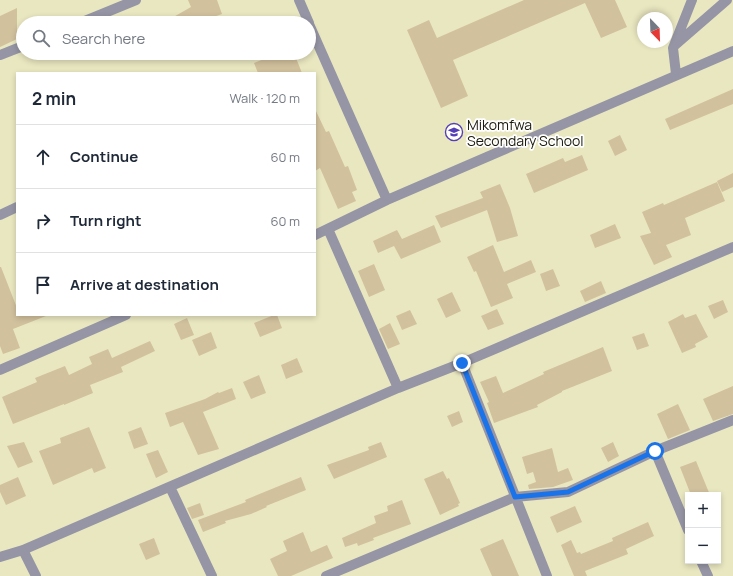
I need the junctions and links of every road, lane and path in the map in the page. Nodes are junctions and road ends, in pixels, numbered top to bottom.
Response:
1 (136, 0) edge
2 (299, 0) edge
3 (692, 0) edge
4 (727, 0) edge
5 (97, 16) edge
6 (306, 16) edge
7 (316, 39) edge
8 (673, 48) junction
9 (16, 49) edge
10 (733, 51) edge
11 (0, 55) edge
12 (676, 74) junction
13 (387, 200) junction
14 (16, 207) edge
15 (0, 215) edge
16 (328, 229) junction
17 (316, 235) edge
18 (733, 247) edge
19 (124, 316) edge
20 (462, 363) junction
21 (0, 370) edge
22 (398, 388) junction
23 (733, 420) edge
24 (655, 451) junction
25 (170, 487) junction
26 (515, 497) junction
27 (687, 528) edge
28 (23, 550) junction
29 (0, 557) edge
30 (702, 564) edge
31 (36, 576) edge
32 (212, 576) edge
33 (326, 576) edge
34 (547, 576) edge
35 (708, 576) edge

1 - 5 street
2 - 6 street
3 - 8 street
4 - 8 street
7 - 13 street
8 - 12 street
9 - 11 street
10 - 12 street
12 - 13 street
13 - 16 street
14 - 15 street
16 - 17 street
16 - 22 street
18 - 20 street
19 - 21 street
20 - 22 street
20 - 26 street
22 - 25 street
23 - 24 street
24 - 26 street
24 - 27 street
25 - 28 street
25 - 32 street
26 - 33 street
26 - 34 street
28 - 29 street
28 - 31 street
30 - 35 street

